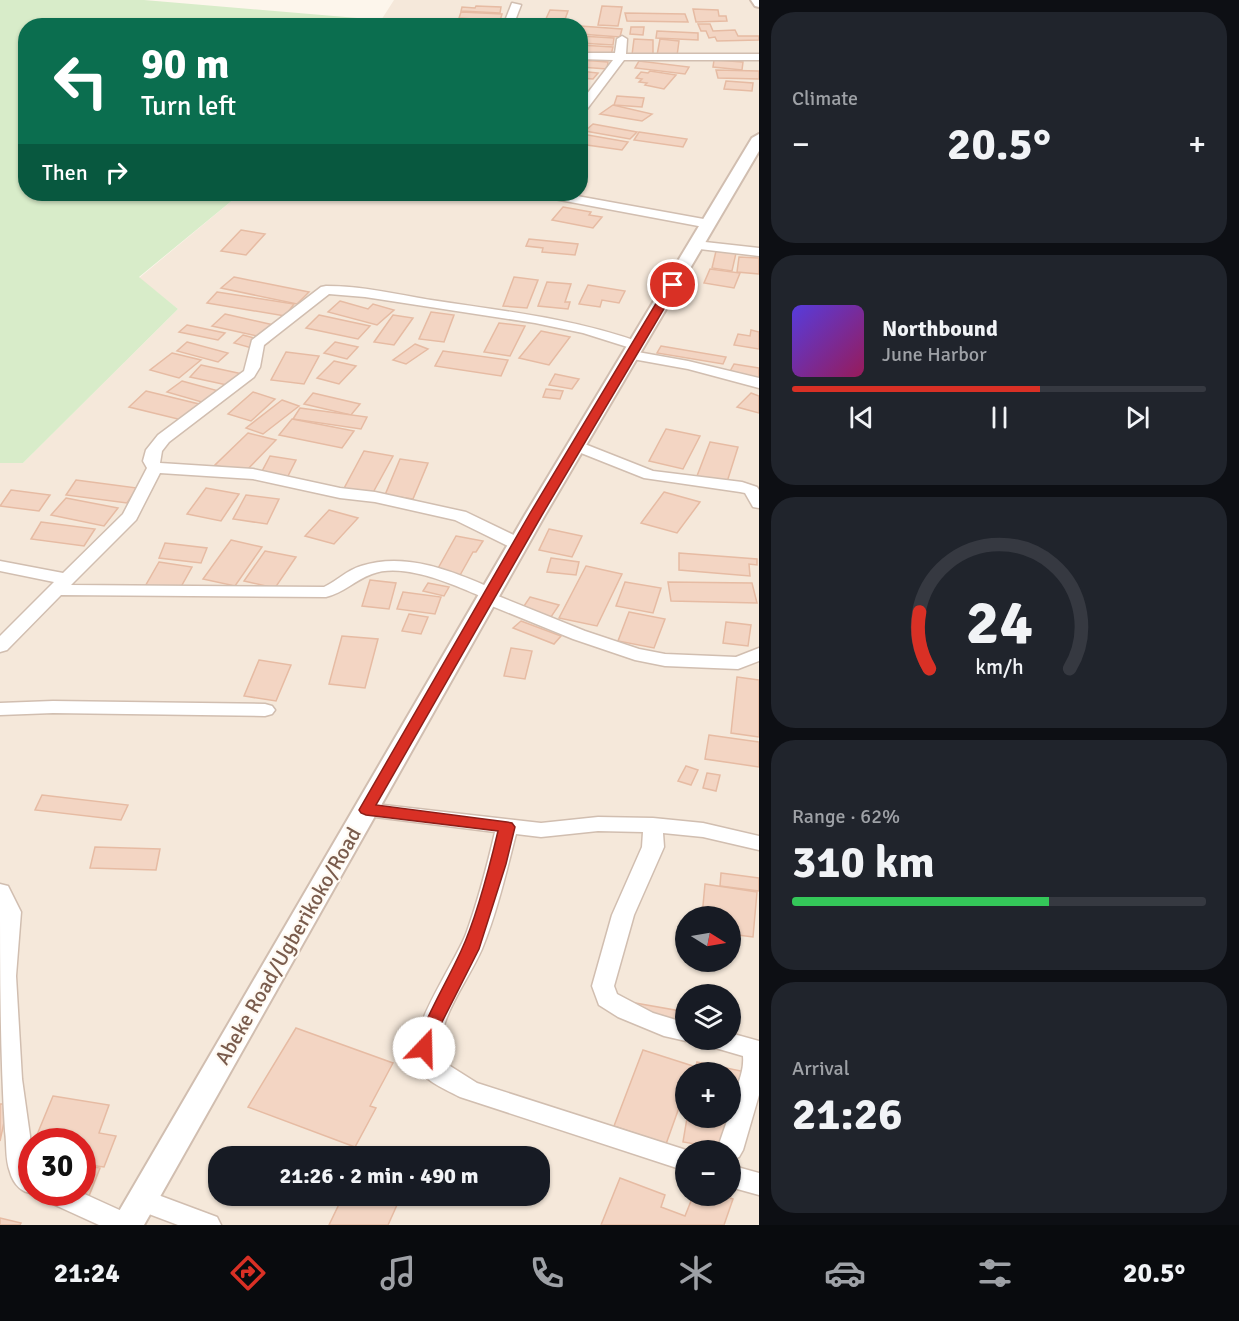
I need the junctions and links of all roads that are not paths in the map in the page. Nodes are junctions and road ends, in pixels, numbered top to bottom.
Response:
1 (516, 5) dead end
2 (511, 18) edge
3 (622, 39) dead end
4 (588, 56) edge
5 (759, 57) edge
6 (620, 58) junction
7 (588, 100) edge
8 (756, 149) edge
9 (586, 201) edge
10 (709, 224) junction
11 (696, 245) junction
12 (759, 252) edge
13 (634, 351) junction
14 (759, 383) edge
15 (577, 447) junction
16 (155, 468) junction
17 (759, 503) edge
18 (518, 544) junction
19 (0, 566) edge
20 (63, 584) junction
21 (489, 596) junction
22 (0, 646) edge
23 (759, 654) edge
24 (0, 709) edge
25 (266, 710) dead end
26 (366, 810) junction
27 (653, 825) junction
28 (507, 827) junction
29 (759, 843) edge
30 (0, 892) edge
31 (675, 1030) edge
32 (741, 1044) edge
33 (733, 1140) edge
34 (18, 1151) edge
35 (675, 1157) edge
36 (741, 1179) edge
37 (759, 1184) edge
38 (142, 1200) junction
39 (84, 1206) edge
40 (127, 1225) edge
41 (208, 1225) edge

1 - 2 street
3 - 6 street
4 - 6 street
5 - 6 street
6 - 7 street
8 - 10 street, Abeke Road/Ugberikoko/Road
9 - 10 street
10 - 11 street, Abeke Road/Ugberikoko/Road
11 - 12 street
11 - 13 street, Abeke Road/Ugberikoko/Road
13 - 14 street
13 - 15 street, Abeke Road/Ugberikoko/Road
13 - 16 street
15 - 17 street
15 - 18 street, Abeke Road/Ugberikoko/Road
16 - 18 street
16 - 20 street
18 - 21 street, Abeke Road/Ugberikoko/Road
19 - 20 street
20 - 21 street
20 - 22 street
21 - 23 street
21 - 26 street, Abeke Road/Ugberikoko/Road
24 - 25 street
26 - 28 street
26 - 38 street, Abeke Road/Ugberikoko/Road
27 - 28 street
27 - 29 street
27 - 31 street
28 - 35 street
30 - 34 street
32 - 33 street
36 - 37 street
38 - 40 street, Abeke Road/Ugberikoko/Road
38 - 41 street
39 - 40 street

